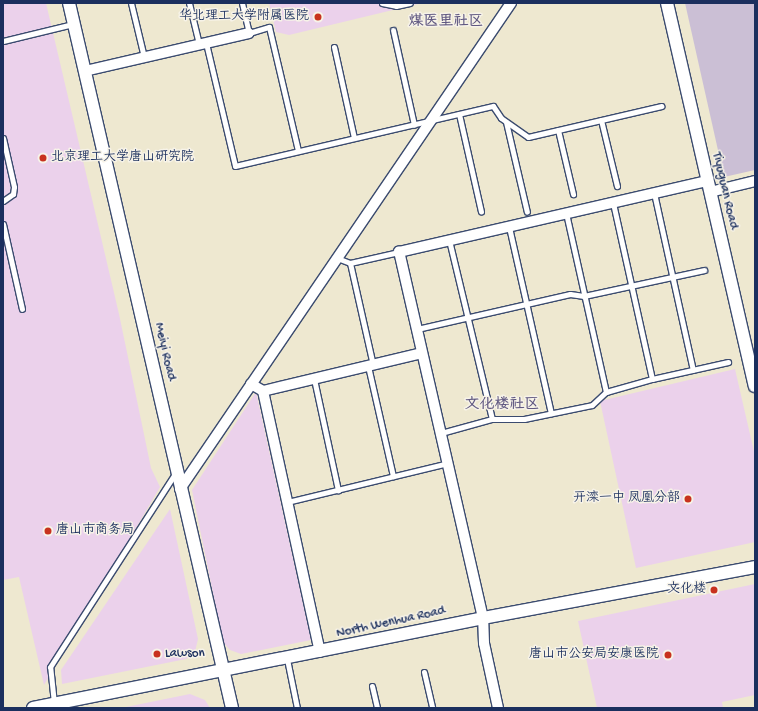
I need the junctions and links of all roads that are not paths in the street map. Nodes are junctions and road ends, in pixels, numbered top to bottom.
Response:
1 (69, 3) edge
2 (131, 3) edge
3 (190, 3) edge
4 (242, 3) edge
5 (382, 3) edge
6 (410, 3) edge
7 (511, 3) edge
8 (667, 3) edge
9 (74, 24) junction
10 (393, 30) dead end
11 (249, 33) junction
12 (3, 41) edge
13 (203, 43) junction
14 (334, 46) dead end
15 (144, 57) junction
16 (85, 71) junction
17 (661, 106) dead end
18 (459, 114) junction
19 (601, 120) junction
20 (431, 121) junction
21 (506, 122) junction
22 (414, 124) junction
23 (558, 130) junction
24 (3, 138) edge
25 (354, 138) junction
26 (298, 151) junction
27 (755, 181) edge
28 (617, 186) dead end
29 (709, 186) junction
30 (654, 193) junction
31 (573, 194) dead end
32 (3, 201) edge
33 (612, 203) junction
34 (481, 212) dead end
35 (527, 212) dead end
36 (566, 213) junction
37 (3, 224) edge
38 (509, 226) junction
39 (449, 240) junction
40 (399, 252) junction
41 (337, 258) junction
42 (350, 263) junction
43 (704, 270) dead end
44 (673, 277) junction
45 (631, 287) junction
46 (584, 296) junction
47 (526, 303) junction
48 (22, 309) dead end
49 (467, 316) junction
50 (417, 329) junction
51 (422, 353) junction
52 (728, 362) dead end
53 (371, 365) junction
54 (693, 370) junction
55 (314, 379) junction
56 (652, 379) junction
57 (251, 384) junction
58 (755, 386) edge
59 (263, 391) junction
60 (606, 392) junction
61 (551, 414) junction
62 (492, 419) junction
63 (441, 433) junction
64 (448, 463) junction
65 (176, 471) junction
66 (393, 476) junction
67 (180, 489) junction
68 (338, 490) junction
69 (287, 502) junction
70 (755, 567) edge
71 (483, 618) junction
72 (320, 652) junction
73 (287, 659) junction
74 (223, 671) junction
75 (424, 672) dead end
76 (372, 686) dead end
77 (61, 705) edge
78 (33, 708) edge
79 (232, 708) edge
80 (297, 708) edge
81 (377, 708) edge
82 (432, 708) edge
83 (498, 708) edge

1 - 9 street, Meiyi Road
2 - 15 lane
3 - 13 lane
4 - 11 lane
5 - 6 lane
7 - 20 street
8 - 29 street, Tiyuguan Road
9 - 12 lane
9 - 16 street, Meiyi Road
10 - 22 lane
11 - 13 street
11 - 26 lane
13 - 15 street
13 - 26 lane
14 - 25 lane
15 - 16 street
16 - 65 street, Meiyi Road
17 - 19 lane
18 - 20 lane
18 - 21 lane
18 - 34 lane
19 - 23 lane
19 - 28 lane
20 - 22 lane
20 - 41 street
21 - 23 lane
21 - 35 lane
22 - 25 lane
23 - 31 lane
24 - 32 lane
25 - 26 lane
27 - 29 street
29 - 30 street
29 - 58 street, Tiyuguan Road
30 - 33 street
30 - 44 lane
33 - 36 street
33 - 45 lane
36 - 38 street
36 - 46 lane
37 - 48 lane
38 - 39 street
38 - 47 lane
39 - 40 street
39 - 49 lane
40 - 42 lane
40 - 50 street
41 - 42 lane
41 - 57 street
42 - 53 lane
43 - 44 lane
44 - 45 lane
44 - 54 lane
45 - 46 lane
45 - 56 lane
46 - 47 lane
46 - 60 lane
47 - 49 lane
47 - 61 lane
49 - 50 lane
49 - 62 lane
50 - 51 street
51 - 53 street
51 - 63 street
52 - 54 lane
53 - 55 street
53 - 66 lane
54 - 56 lane
55 - 59 street
55 - 68 lane
56 - 60 lane
57 - 59 street
57 - 67 street
59 - 69 street
60 - 61 lane
61 - 62 lane
62 - 63 lane
63 - 64 street
64 - 66 lane
64 - 71 street
65 - 67 street, Meiyi Road
65 - 77 lane
66 - 68 lane
67 - 74 street, Meiyi Road
68 - 69 lane
69 - 72 street
70 - 71 street, North Wenhua Road
71 - 72 street, North Wenhua Road
71 - 83 street
72 - 73 street, North Wenhua Road
73 - 74 street, North Wenhua Road
73 - 80 lane
74 - 77 street, North Wenhua Road
74 - 79 street, Meiyi Road
75 - 82 lane
76 - 81 lane
77 - 78 street, North Wenhua Road

